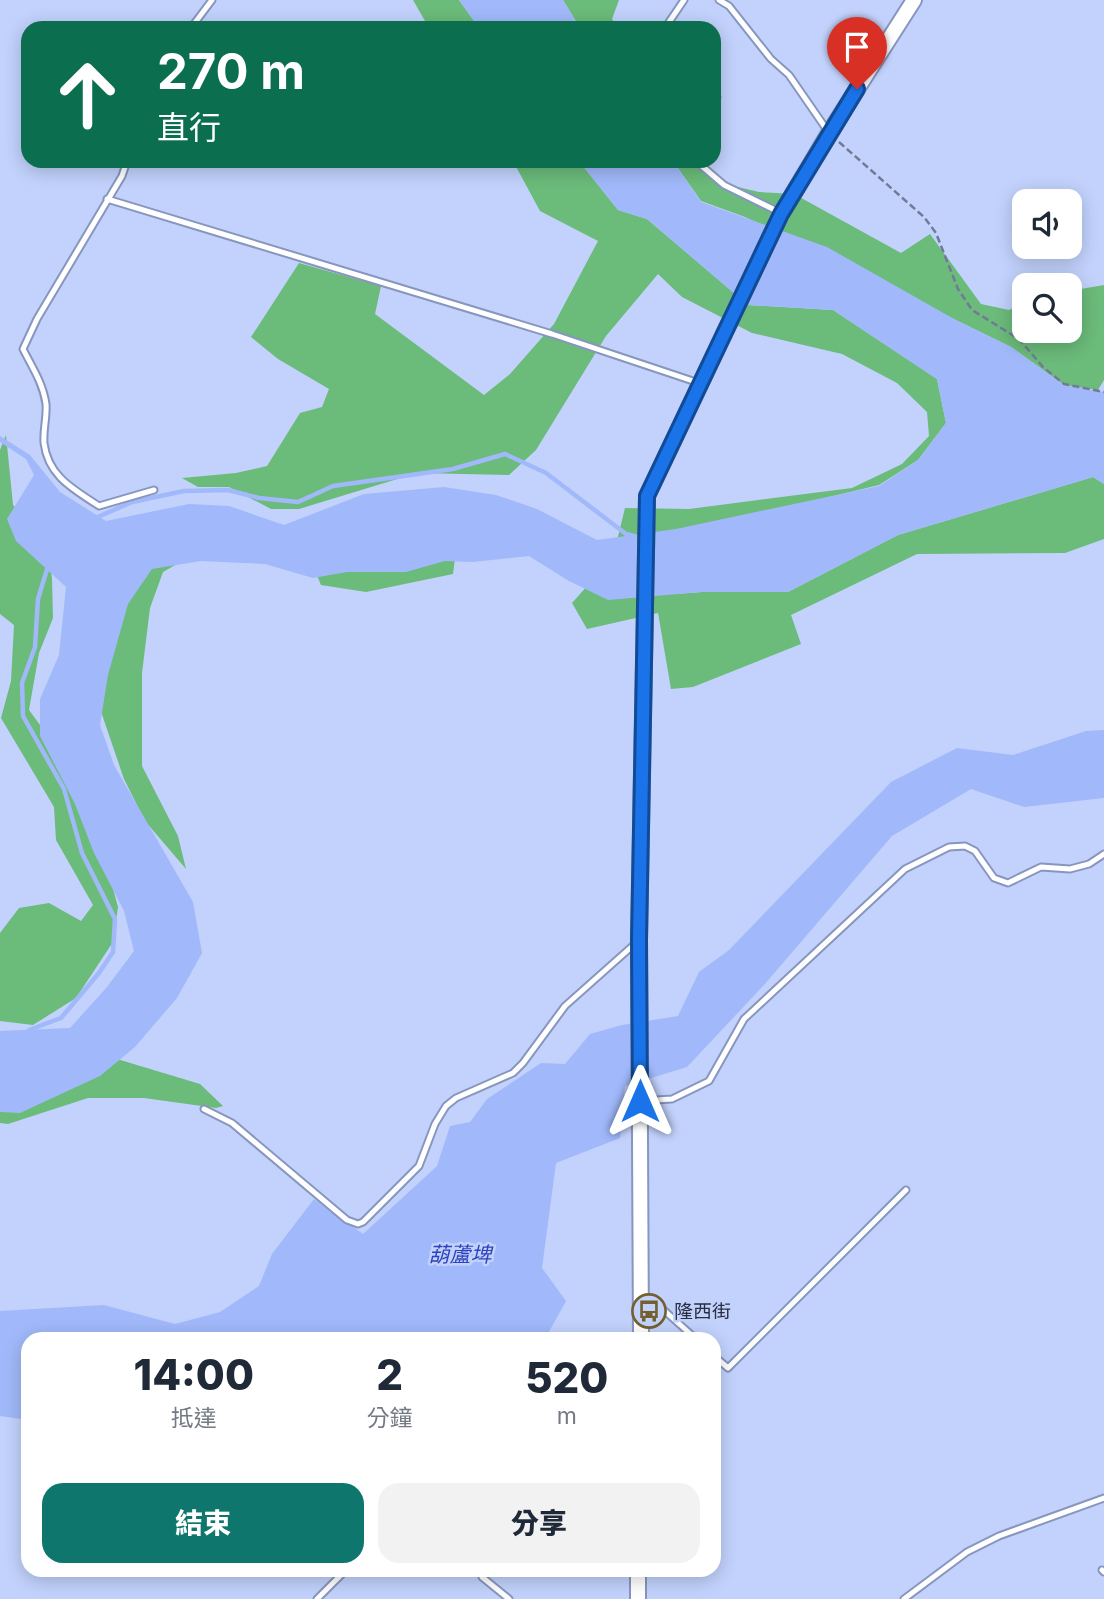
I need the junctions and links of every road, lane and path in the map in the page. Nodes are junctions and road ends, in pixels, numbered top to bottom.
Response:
1 (212, 0) edge
2 (684, 0) edge
3 (719, 0) edge
4 (914, 0) edge
5 (730, 3) edge
6 (196, 21) edge
7 (670, 21) edge
8 (829, 133) junction
9 (125, 168) edge
10 (704, 168) edge
11 (107, 199) junction
12 (781, 214) junction
13 (701, 384) junction
14 (1104, 392) edge
15 (154, 490) dead end
16 (1104, 854) edge
17 (639, 940) junction
18 (640, 1101) junction
19 (204, 1109) dead end
20 (906, 1190) dead end
21 (641, 1297) junction
22 (641, 1332) edge
23 (688, 1332) edge
24 (721, 1362) edge
25 (1104, 1499) edge
26 (339, 1577) edge
27 (482, 1577) dead end
28 (638, 1577) edge
29 (317, 1599) edge
30 (509, 1599) edge
31 (637, 1599) edge
32 (904, 1599) edge

1 - 6 lane
2 - 7 lane
3 - 5 lane
4 - 8 street
5 - 8 lane
8 - 12 street
8 - 14 path
9 - 11 lane
10 - 12 lane
11 - 13 lane
11 - 15 lane
12 - 13 street
13 - 17 street
16 - 18 lane
17 - 18 street
17 - 19 lane
18 - 21 street
20 - 24 lane
21 - 22 street
21 - 23 lane
25 - 32 lane
26 - 29 lane
27 - 30 lane
28 - 31 street

